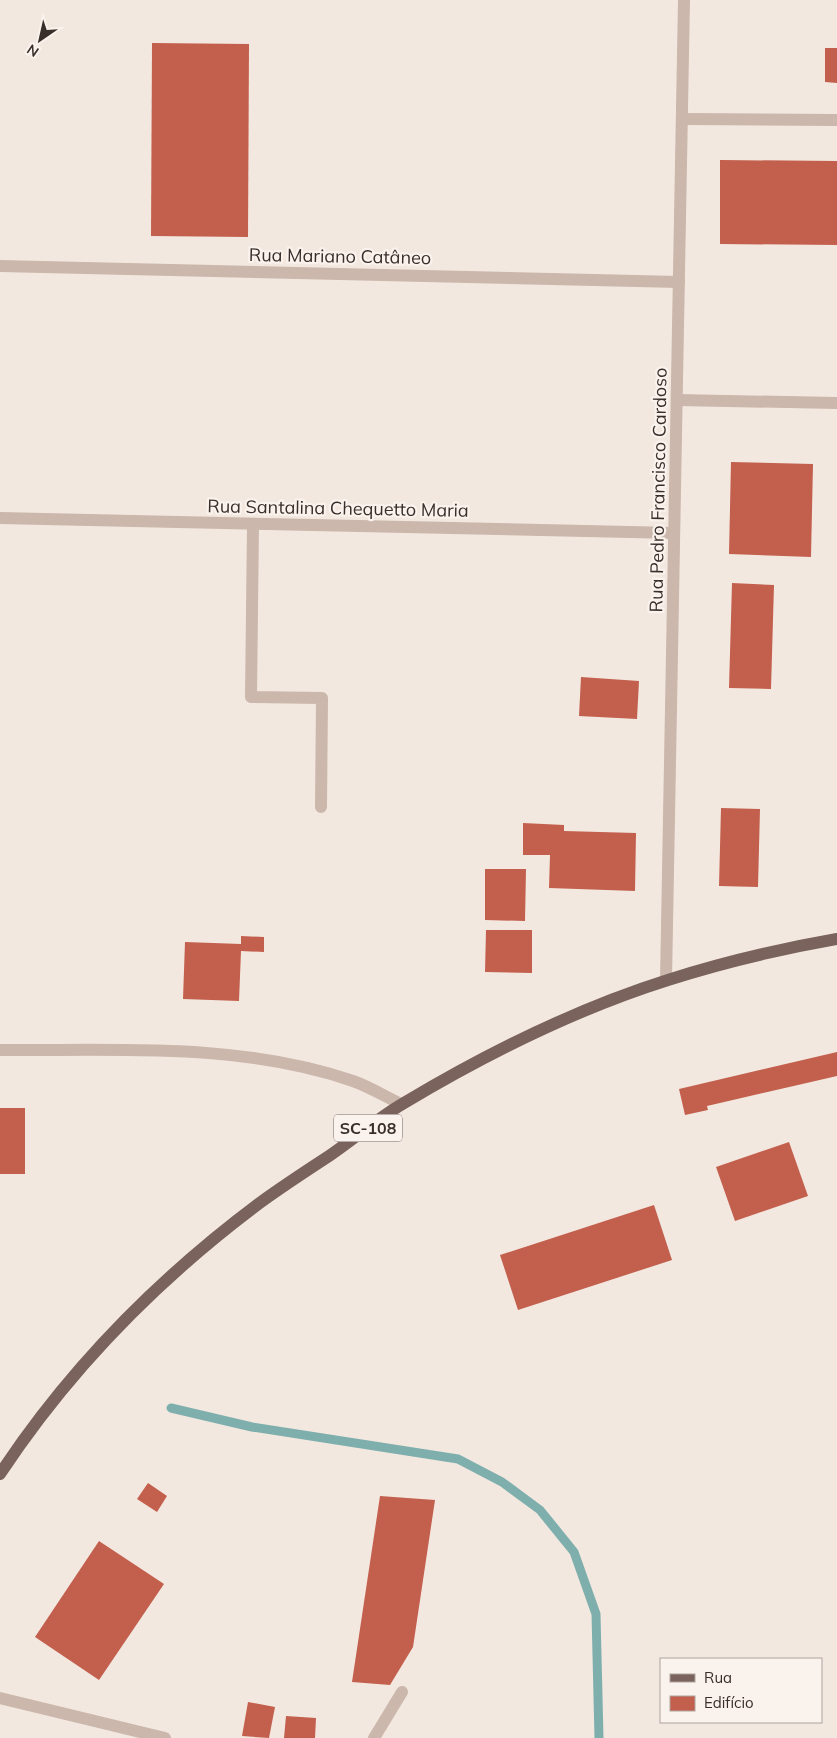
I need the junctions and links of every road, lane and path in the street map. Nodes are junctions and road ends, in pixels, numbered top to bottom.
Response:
1 (684, 0) edge
2 (682, 118) junction
3 (837, 120) edge
4 (0, 266) edge
5 (679, 282) junction
6 (677, 400) junction
7 (837, 403) edge
8 (0, 518) edge
9 (253, 524) junction
10 (674, 533) junction
11 (321, 807) dead end
12 (837, 939) edge
13 (666, 980) junction
14 (0, 1050) edge
15 (401, 1104) junction
16 (0, 1474) edge
17 (402, 1692) dead end
18 (0, 1698) edge
19 (165, 1738) edge
20 (374, 1738) edge

1 - 2 street, Rua Pedro Francisco Cardoso
2 - 3 street
2 - 5 street, Rua Pedro Francisco Cardoso
4 - 5 street, Rua Mariano Catâneo
5 - 6 street, Rua Pedro Francisco Cardoso
6 - 7 street
6 - 10 street, Rua Pedro Francisco Cardoso
8 - 9 street, Rua Santalina Chequetto Maria
9 - 10 street, Rua Santalina Chequetto Maria
9 - 11 street
10 - 13 street, Rua Pedro Francisco Cardoso
12 - 13 main road, SC-108
13 - 15 main road, SC-108
14 - 15 street
15 - 16 main road, SC-108
17 - 20 street
18 - 19 street

